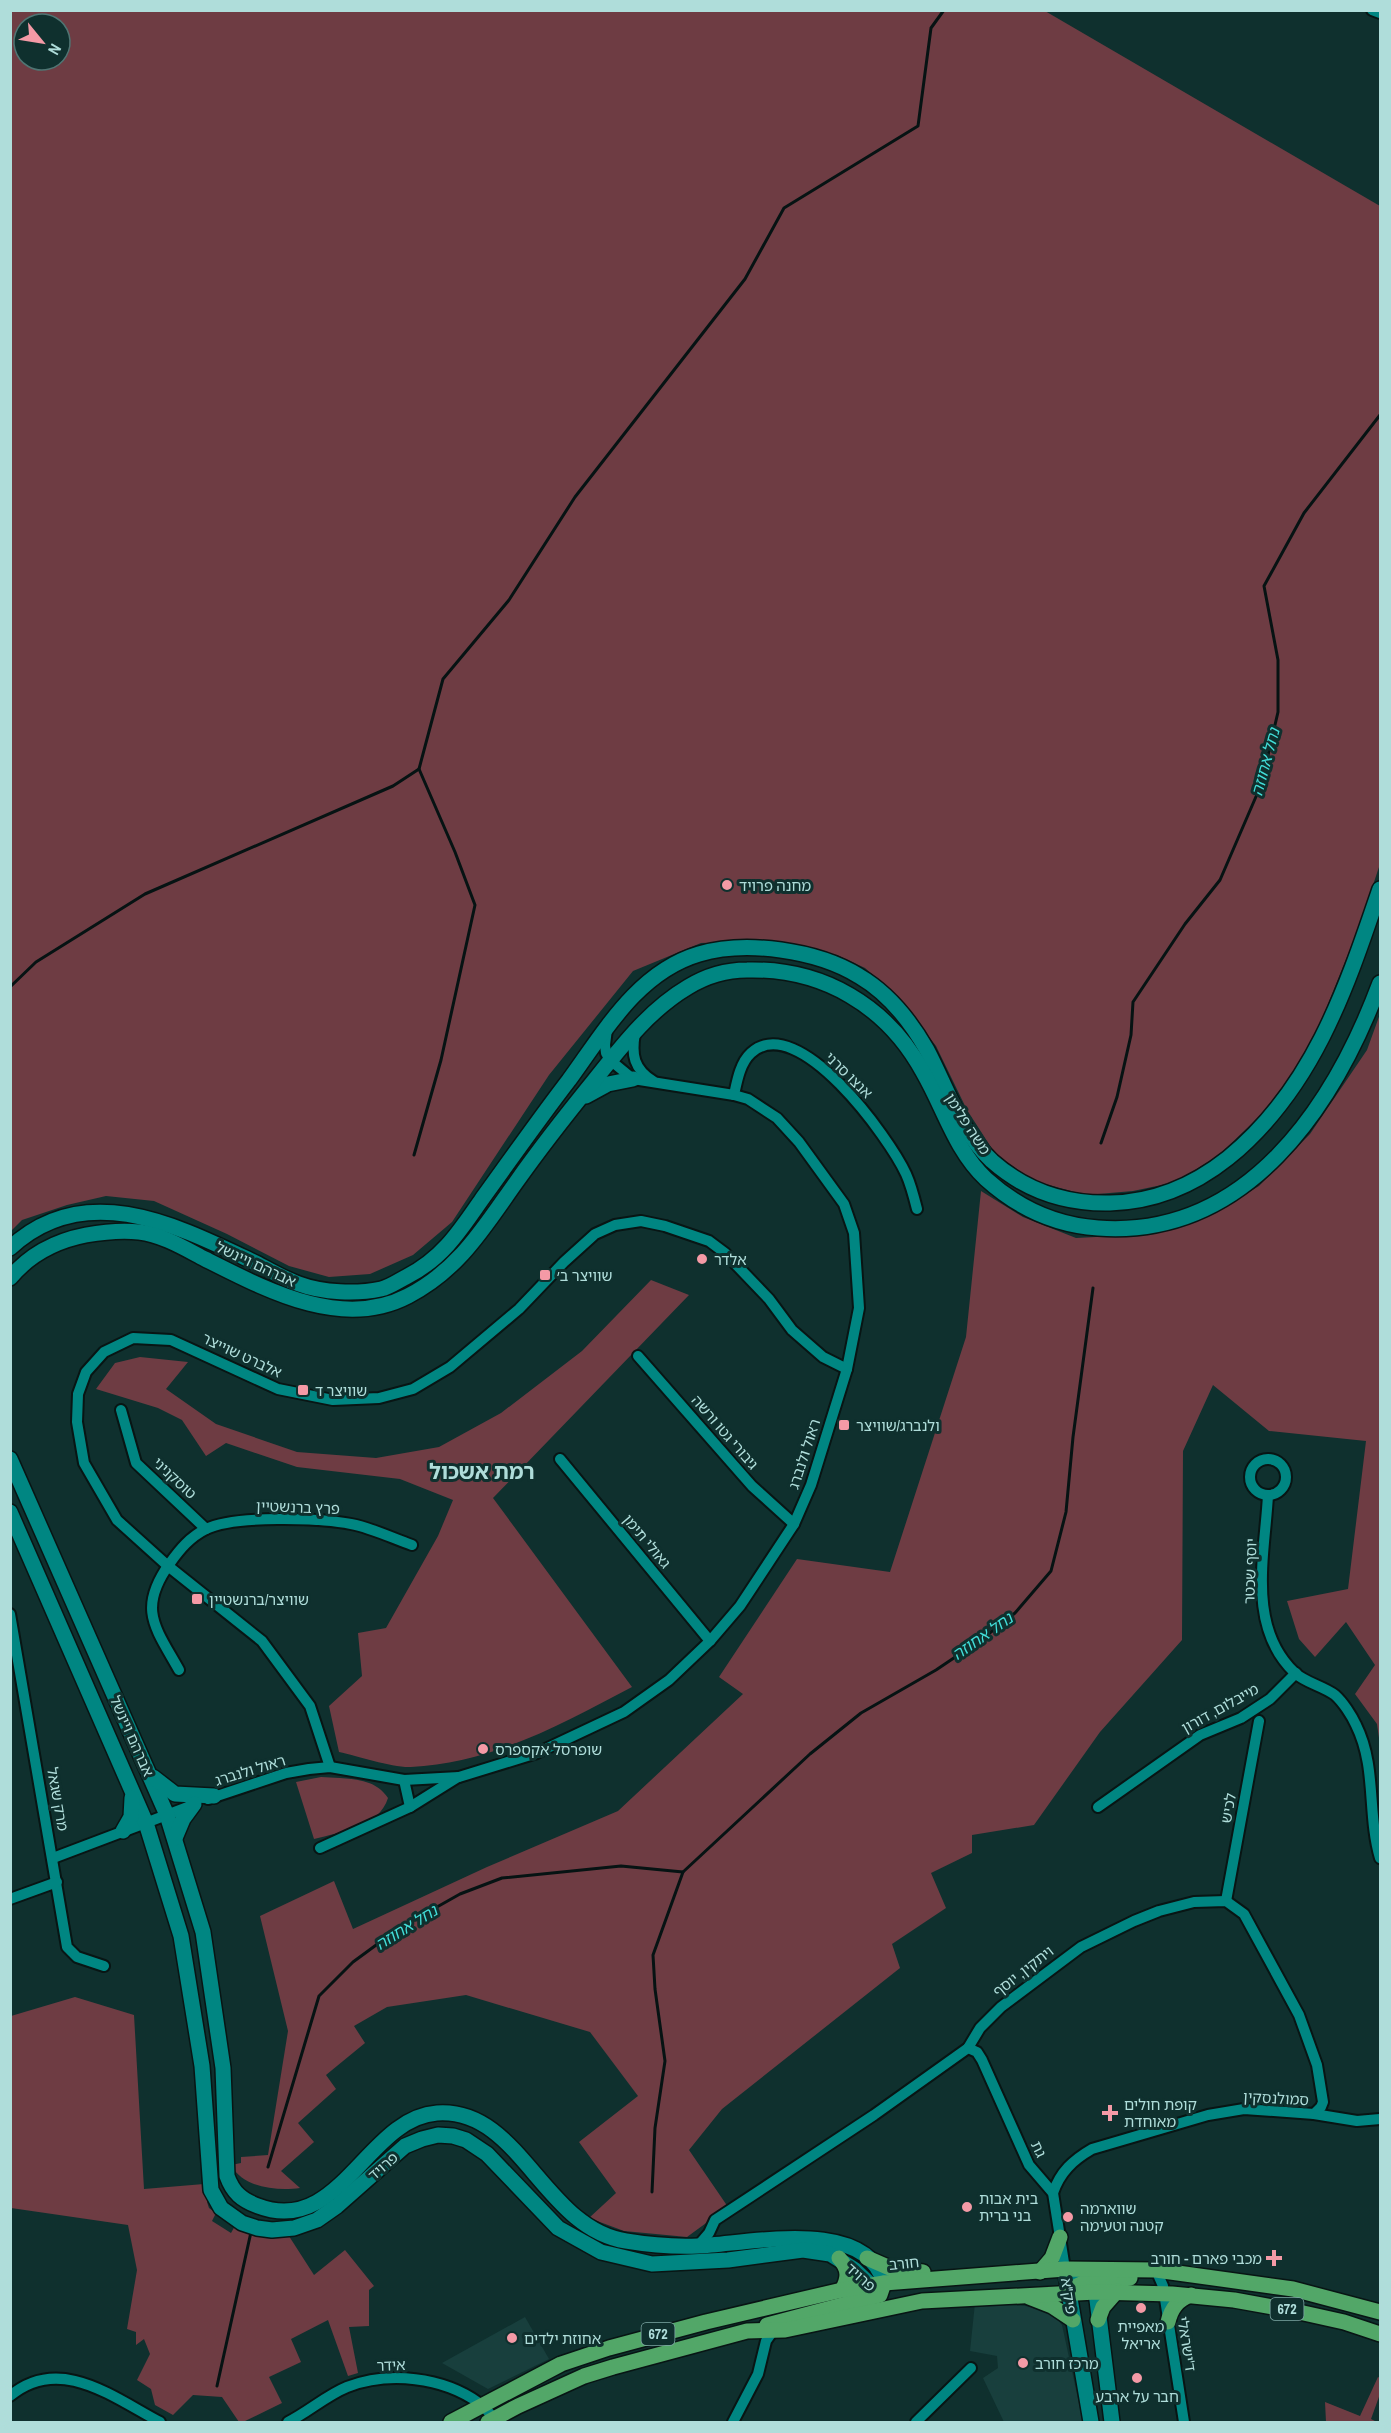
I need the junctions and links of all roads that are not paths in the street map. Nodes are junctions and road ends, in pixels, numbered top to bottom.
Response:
1 (1372, 10) edge
2 (1380, 13) edge
3 (1380, 889) edge
4 (1380, 983) edge
5 (607, 1027) junction
6 (635, 1032) junction
7 (610, 1060) junction
8 (633, 1079) junction
9 (653, 1082) junction
10 (734, 1095) junction
11 (578, 1101) junction
12 (917, 1209) dead end
13 (10, 1248) edge
14 (10, 1278) edge
15 (638, 1356) dead end
16 (847, 1369) junction
17 (121, 1410) dead end
18 (10, 1459) edge
19 (560, 1460) dead end
20 (1268, 1495) dead end
21 (10, 1512) edge
22 (794, 1524) junction
23 (206, 1529) junction
24 (412, 1545) dead end
25 (168, 1566) junction
26 (10, 1614) edge
27 (710, 1641) junction
28 (179, 1670) dead end
29 (1296, 1673) junction
30 (1259, 1721) dead end
31 (330, 1767) junction
32 (149, 1773) junction
33 (459, 1777) junction
34 (404, 1780) junction
35 (132, 1792) junction
36 (214, 1797) junction
37 (194, 1804) junction
38 (410, 1807) junction
39 (1098, 1807) dead end
40 (167, 1815) junction
41 (146, 1823) junction
42 (123, 1831) junction
43 (175, 1838) junction
44 (320, 1848) dead end
45 (53, 1858) junction
46 (1380, 1858) edge
47 (57, 1882) junction
48 (10, 1899) edge
49 (1226, 1901) junction
50 (104, 1966) dead end
51 (968, 2048) junction
52 (1314, 2114) junction
53 (1380, 2119) edge
54 (1053, 2193) junction
55 (1060, 2237) junction
56 (697, 2246) junction
57 (839, 2258) junction
58 (867, 2259) junction
59 (675, 2264) junction
60 (1065, 2269) junction
61 (1156, 2270) junction
62 (1040, 2272) junction
63 (962, 2276) junction
64 (1092, 2286) junction
65 (878, 2287) junction
66 (842, 2290) junction
67 (1117, 2291) junction
68 (1069, 2293) junction
69 (1165, 2293) junction
70 (1014, 2295) junction
71 (1191, 2295) junction
72 (894, 2306) junction
73 (1380, 2312) edge
74 (1073, 2320) junction
75 (1098, 2320) junction
76 (1168, 2322) junction
77 (747, 2331) junction
78 (773, 2331) junction
79 (1380, 2334) edge
80 (971, 2368) dead end
81 (10, 2396) edge
82 (482, 2405) junction
83 (493, 2421) edge
84 (160, 2422) edge
85 (288, 2422) edge
86 (452, 2422) edge
87 (733, 2422) edge
88 (916, 2422) edge
89 (1090, 2422) edge
90 (1112, 2422) edge
91 (1184, 2422) edge

1 - 2 street
3 - 5 main road, משה פלימן
4 - 6 main road, משה פלימן
5 - 7 street
5 - 13 main road, אברהם ויינשל
6 - 7 main road, משה פלימן
6 - 9 street
7 - 8 street
7 - 11 main road, אברהם ויינשל
8 - 9 street, ראול ולנברג
8 - 11 main road
9 - 10 street, ראול ולנברג
10 - 12 street, אנצו סרני
10 - 16 street, ראול ולנברג
11 - 14 main road, אברהם ויינשל
15 - 22 street, גיבורי גטו ורשה
16 - 22 street, ראול ולנברג
16 - 25 street, אלברט שוייצר
17 - 23 street, טוסקניני
18 - 32 main road, אברהם ויינשל
19 - 27 street, גאולי תימן
20 - 29 street, יוסף שכטר
21 - 35 main road, אברהם ויינשל
22 - 27 street, ראול ולנברג
23 - 24 street, פרץ ברנשטיין
23 - 25 street, פרץ ברנשטיין
25 - 28 street, פרץ ברנשטיין
25 - 31 street, אלברט שוייצר
26 - 45 street, מרק שגאל
27 - 33 street, ראול ולנברג
29 - 39 street, מייבלום, דורון
29 - 46 street, יוסף שכטר
30 - 49 street, לכיש
31 - 34 street, ראול ולנברג
31 - 36 street, ראול ולנברג
32 - 36 main road
32 - 40 main road, אברהם ויינשל
33 - 34 street, ראול ולנברג
33 - 38 street, ראול ולנברג
34 - 38 street
35 - 41 main road, אברהם ויינשל
35 - 42 main road
36 - 37 street, ראול ולנברג
37 - 40 street, ראול ולנברג
37 - 43 main road
38 - 44 street, ראול ולנברג
40 - 41 street, ראול ולנברג
40 - 43 main road, פרויד
41 - 42 street, ראול ולנברג
41 - 59 main road, פרויד
42 - 45 street, ראול ולנברג
43 - 56 main road, פרויד
45 - 47 street, מרק שגאל
47 - 48 street
47 - 50 street, מרק שגאל
49 - 51 street, ויתקין, יוסף
49 - 52 street
51 - 54 street, גת
51 - 56 street, ויתקין, יוסף
52 - 53 street, סמולנסקין
52 - 54 street, סמולנסקין
54 - 55 street
55 - 60 street
55 - 62 main road
56 - 58 main road, פרויד
56 - 59 street, ויתקין, יוסף
57 - 59 main road, פרויד
57 - 65 main road, פרויד
57 - 66 main road
58 - 63 main road
58 - 65 main road, פרויד
60 - 61 main road, חורב / 672
60 - 62 main road, חורב / 672
60 - 64 main road, פיק"א
60 - 68 main road, פיק"א
61 - 64 main road
61 - 69 street, ד'ישראלי
61 - 73 main road, חורב / 672
62 - 63 main road, חורב / 672
63 - 65 main road, חורב / 672
64 - 67 main road, 672
64 - 68 main road, 672
64 - 75 main road, פיק"א
65 - 66 main road, חורב / 672
65 - 72 main road, פרויד
65 - 77 main road
66 - 82 main road, חורב / 672
67 - 69 main road, 672
67 - 75 main road
68 - 70 main road, 672
68 - 74 main road, פיק"א
69 - 71 main road, 672
69 - 76 street, ד'ישראלי
70 - 72 main road, 672
70 - 74 main road
71 - 76 main road
71 - 79 main road, 672
72 - 78 main road, 672
74 - 89 main road, פיק"א
75 - 90 main road, פיק"א
76 - 91 street, ד'ישראלי
77 - 78 main road, 672
77 - 83 main road, 672
78 - 87 street
80 - 88 street
81 - 84 street
82 - 83 street, אידר
82 - 85 street, אידר
82 - 86 main road, חורב / 672

